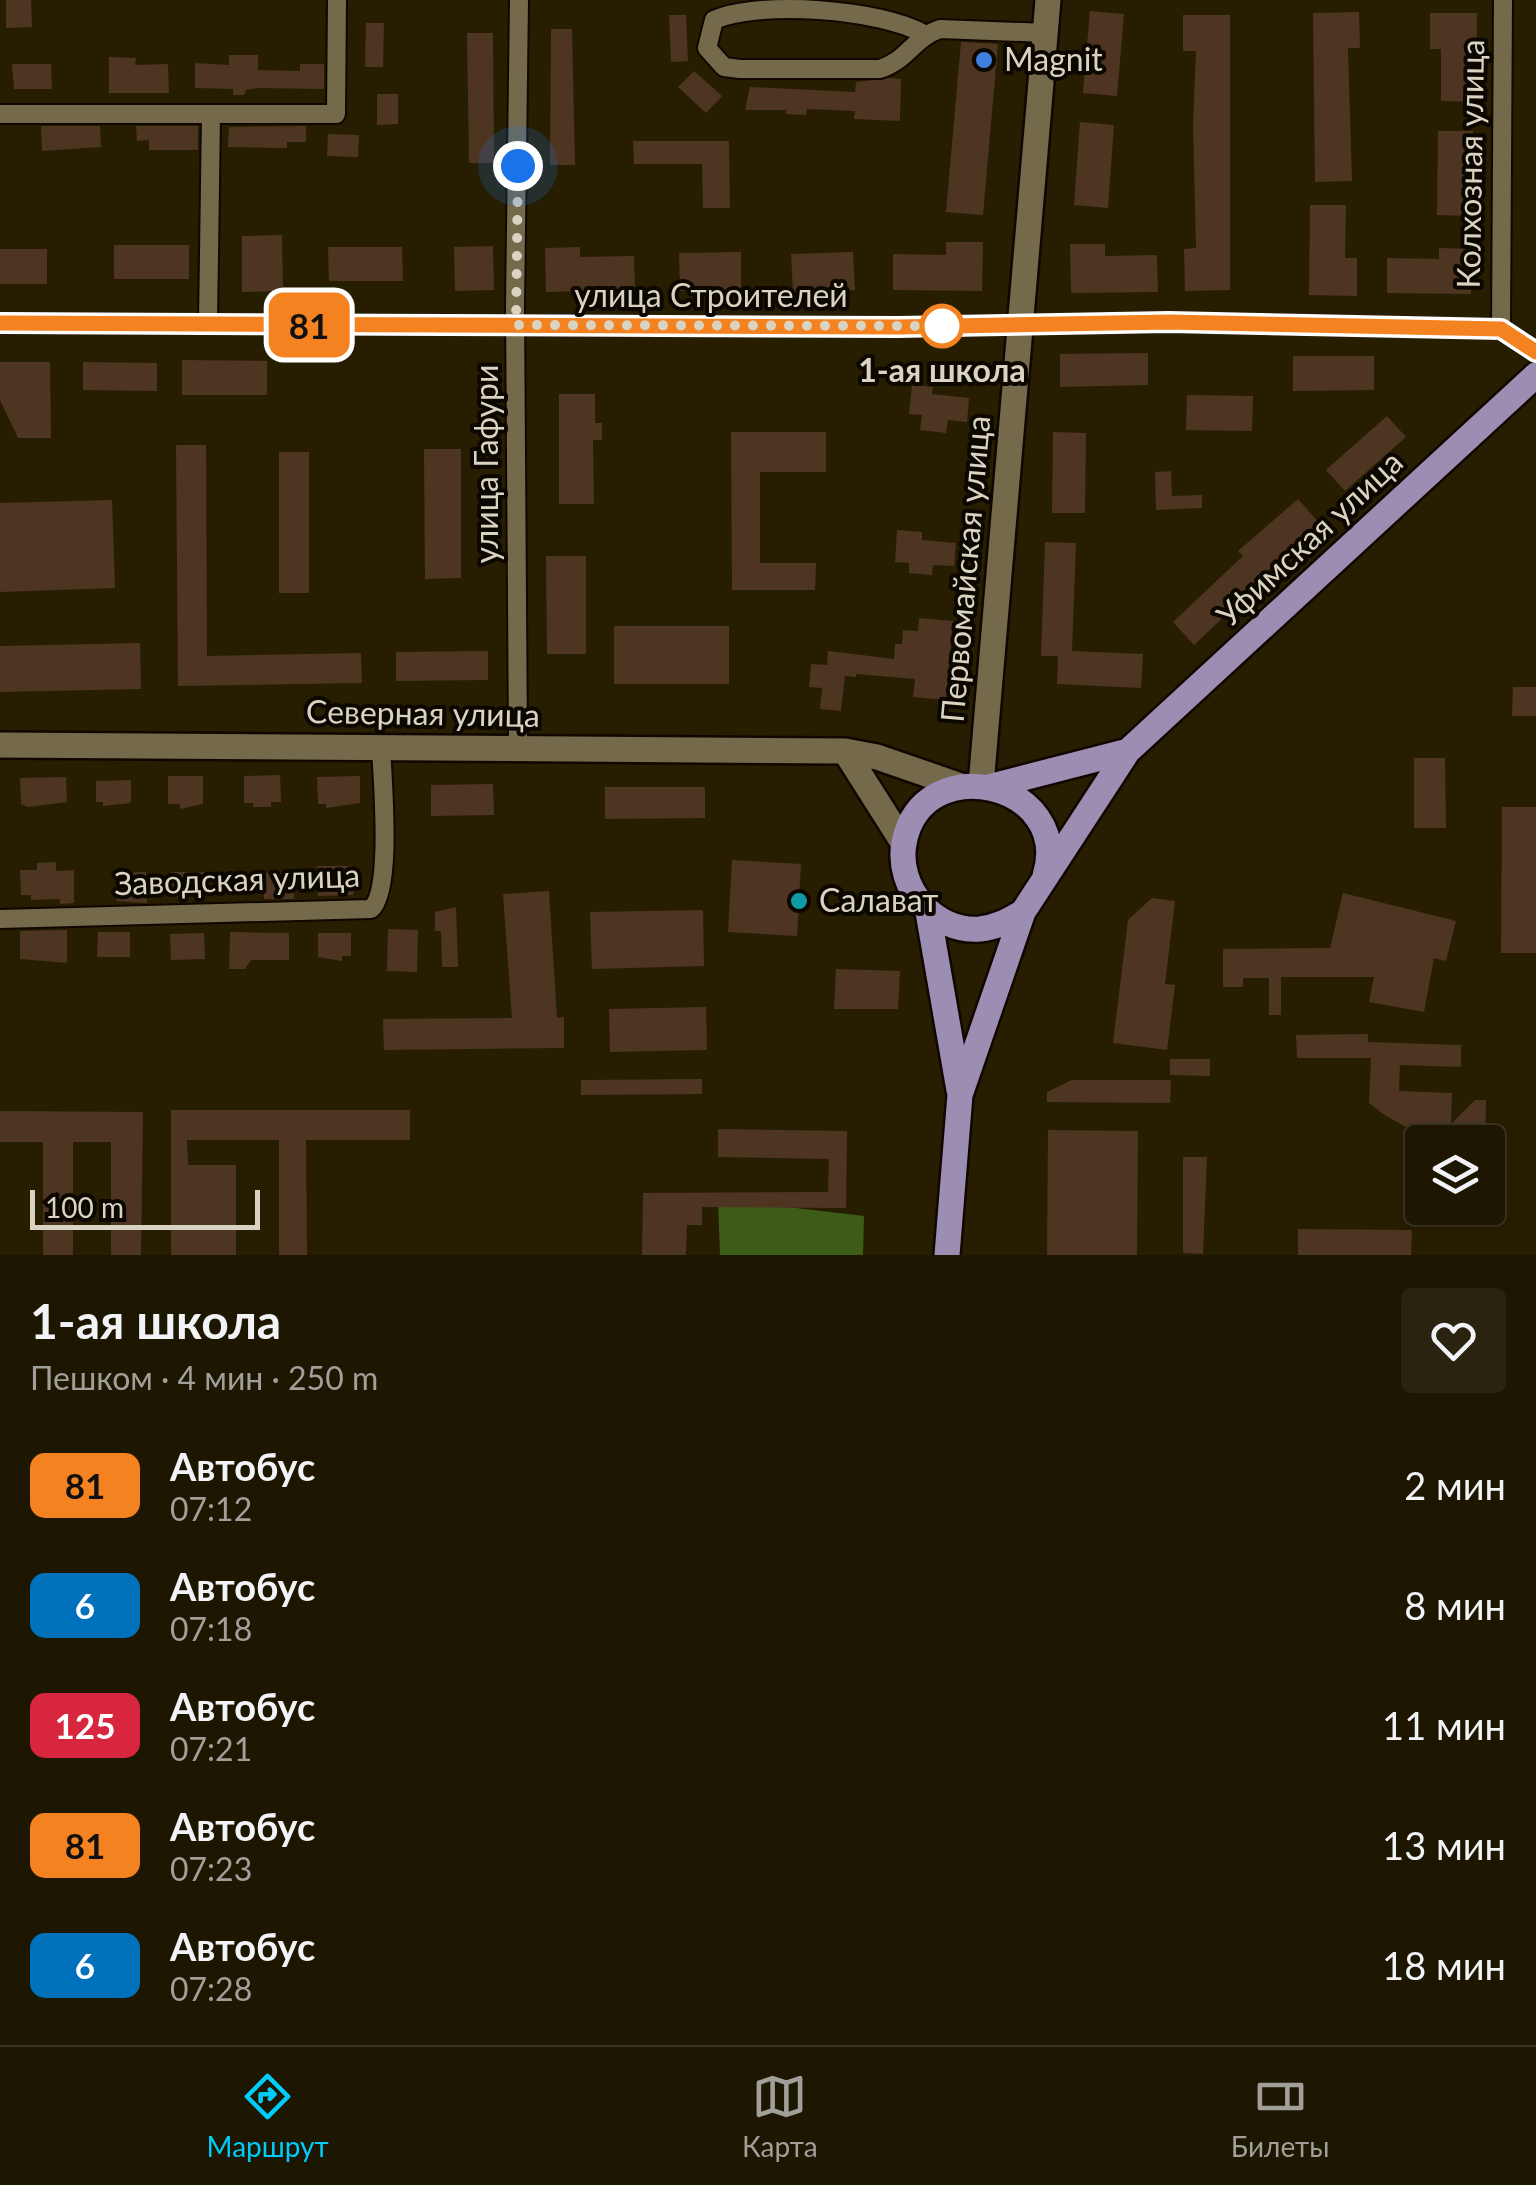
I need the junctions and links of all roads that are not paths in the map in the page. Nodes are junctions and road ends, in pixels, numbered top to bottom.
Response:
1 (337, 0) edge
2 (519, 0) edge
3 (1048, 0) edge
4 (1503, 0) edge
5 (1046, 33) junction
6 (924, 34) junction
7 (0, 114) edge
8 (211, 116) junction
9 (0, 323) edge
10 (208, 323) junction
11 (1018, 324) junction
12 (516, 325) junction
13 (1501, 329) junction
14 (1536, 352) edge
15 (1536, 376) edge
16 (0, 745) edge
17 (381, 745) junction
18 (518, 747) junction
19 (1128, 750) junction
20 (845, 751) junction
21 (978, 786) junction
22 (904, 844) junction
23 (1041, 888) junction
24 (928, 912) junction
25 (1022, 912) junction
26 (0, 919) edge
27 (960, 1095) junction
28 (947, 1255) edge

1 - 8 street
2 - 12 street, улица Гафури
3 - 5 street, Первомайская улица
4 - 13 street, Колхозная улица
5 - 6 street
5 - 11 street, Первомайская улица
6 - 6 street
7 - 8 street
8 - 10 street
9 - 10 street, улица Строителей
10 - 12 street, улица Строителей
11 - 12 street, улица Строителей
11 - 13 street, улица Строителей
11 - 21 street, Первомайская улица
12 - 18 street, улица Гафури
13 - 14 street
15 - 19 main road, Уфимская улица
16 - 17 street, Северная улица
17 - 18 street, Северная улица
17 - 26 street, Заводская улица
18 - 20 street, Северная улица
19 - 21 main road
19 - 23 main road
20 - 21 street, Северная улица
20 - 22 street
21 - 22 main road
21 - 23 main road
22 - 24 main road
23 - 25 main road
24 - 25 main road
24 - 27 main road
25 - 27 main road
27 - 28 main road

